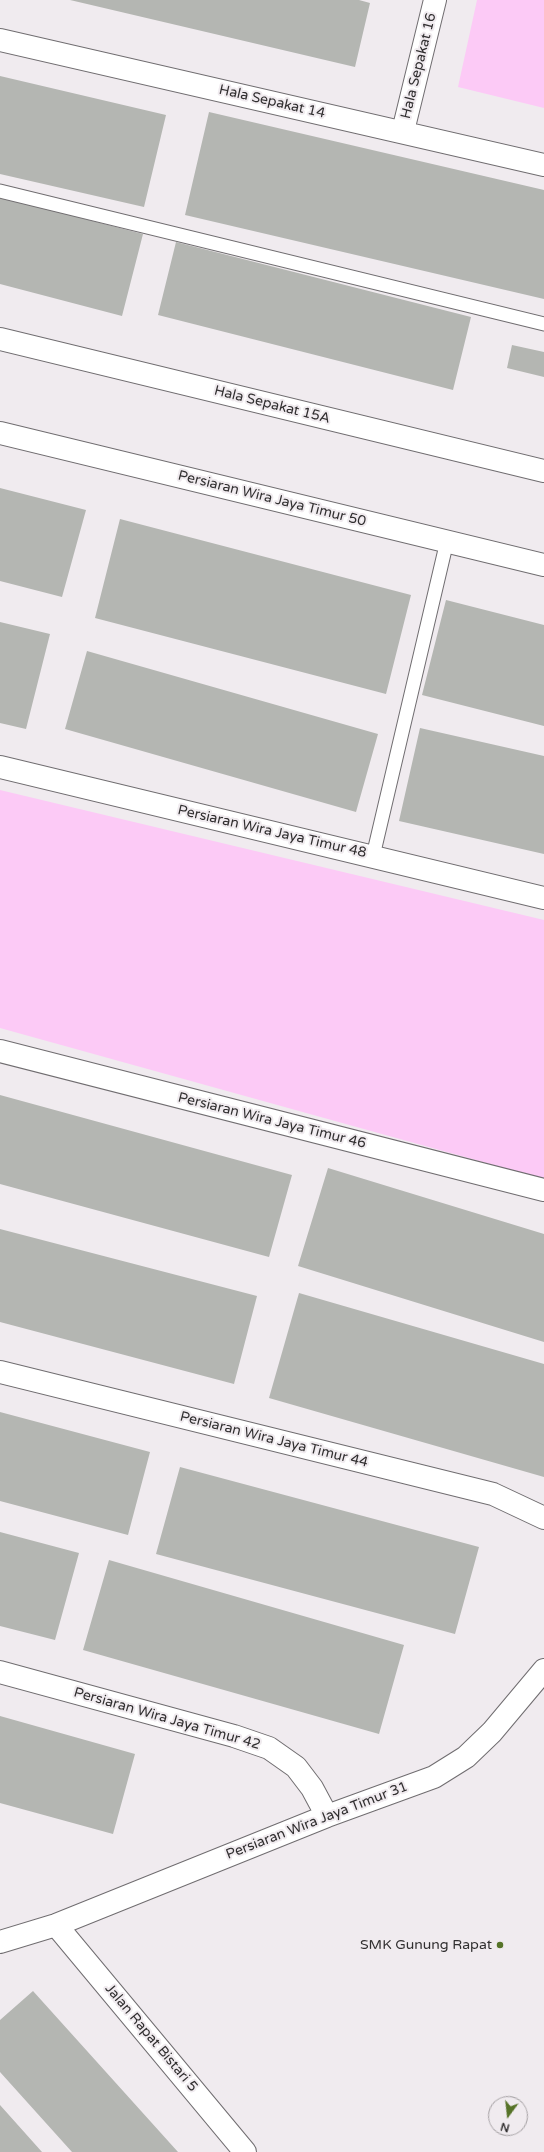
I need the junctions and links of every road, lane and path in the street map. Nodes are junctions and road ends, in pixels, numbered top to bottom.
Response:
1 (435, 0) edge
2 (0, 40) edge
3 (403, 131) junction
4 (544, 165) edge
5 (0, 191) edge
6 (544, 324) edge
7 (0, 338) edge
8 (0, 433) edge
9 (544, 471) edge
10 (447, 542) junction
11 (544, 565) edge
12 (0, 767) edge
13 (373, 856) junction
14 (544, 898) edge
15 (0, 1051) edge
16 (544, 1190) edge
17 (0, 1372) edge
18 (544, 1518) edge
19 (544, 1670) edge
20 (0, 1672) edge
21 (327, 1816) junction
22 (56, 1925) junction
23 (0, 1942) edge
24 (245, 2152) edge

1 - 3 street, Hala Sepakat 16
2 - 3 street, Hala Sepakat 14
3 - 4 street, Hala Sepakat 14
5 - 6 lane
7 - 9 street, Hala Sepakat 15A
8 - 10 street, Persiaran Wira Jaya Timur 50
10 - 11 street, Persiaran Wira Jaya Timur 50
10 - 13 lane
12 - 13 street, Persiaran Wira Jaya Timur 48
13 - 14 street, Persiaran Wira Jaya Timur 48
15 - 16 street, Persiaran Wira Jaya Timur 46
17 - 18 street, Persiaran Wira Jaya Timur 44
19 - 21 street, Persiaran Wira Jaya Timur 31
20 - 21 street, Persiaran Wira Jaya Timur 42
21 - 22 street, Persiaran Wira Jaya Timur 31
22 - 23 street, Persiaran Wira Jaya Timur 31
22 - 24 street, Jalan Rapat Bistari 5

